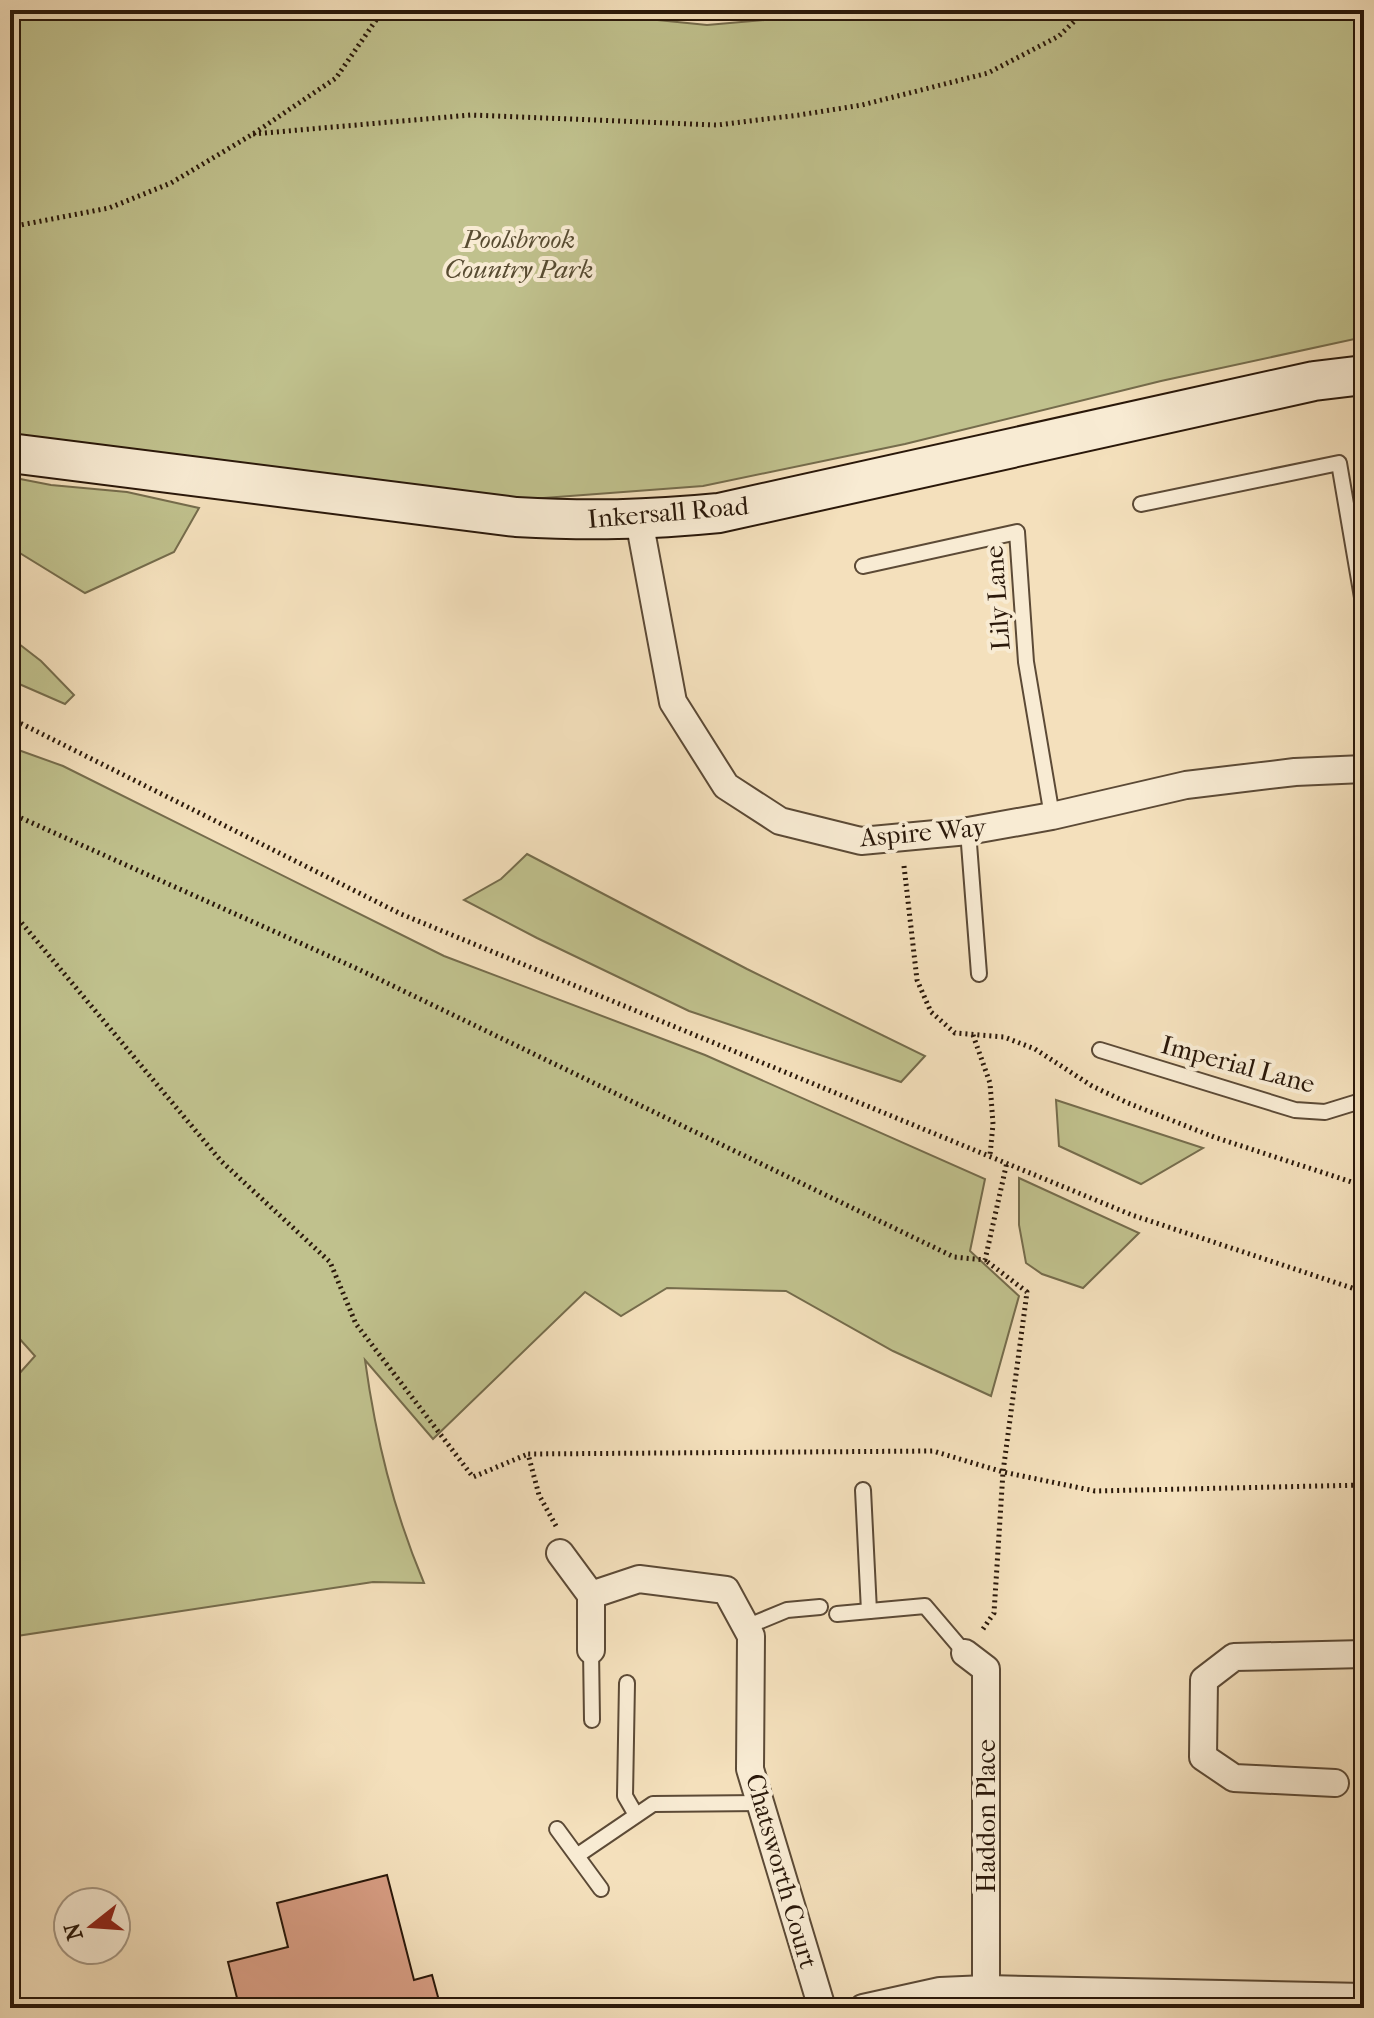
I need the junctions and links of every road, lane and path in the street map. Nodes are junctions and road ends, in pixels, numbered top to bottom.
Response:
1 (383, 10) edge
2 (1086, 10) edge
3 (253, 134) junction
4 (10, 227) edge
5 (1364, 375) edge
6 (10, 453) edge
7 (1141, 504) dead end
8 (639, 520) junction
9 (863, 566) dead end
10 (1364, 609) edge
11 (10, 718) edge
12 (1364, 769) edge
13 (10, 813) edge
14 (1052, 816) junction
15 (968, 831) junction
16 (10, 909) edge
17 (979, 974) dead end
18 (973, 1034) dead end
19 (1100, 1050) dead end
20 (1364, 1100) edge
21 (990, 1155) junction
22 (1007, 1162) junction
23 (985, 1260) junction
24 (1364, 1292) edge
25 (528, 1454) junction
26 (1003, 1472) junction
27 (1364, 1485) edge
28 (863, 1490) dead end
29 (539, 1495) dead end
30 (560, 1553) dead end
31 (591, 1595) junction
32 (820, 1607) dead end
33 (869, 1611) junction
34 (837, 1614) dead end
35 (746, 1627) junction
36 (591, 1650) joint
37 (965, 1653) junction
38 (1364, 1654) edge
39 (627, 1683) dead end
40 (592, 1720) dead end
41 (1335, 1783) dead end
42 (761, 1803) junction
43 (636, 1815) junction
44 (557, 1829) dead end
45 (578, 1855) junction
46 (601, 1889) dead end
47 (986, 1989) junction
48 (1364, 1997) edge
49 (822, 2008) edge
50 (863, 2008) edge

1 - 3 path
2 - 3 path
3 - 4 path
5 - 8 street, Inkersall Road
6 - 8 street, Inkersall Road
7 - 10 lane
8 - 15 street, Aspire Way
9 - 14 lane, Lily Lane
11 - 21 path
12 - 14 street, Aspire Way
13 - 23 path
14 - 15 street, Aspire Way
15 - 17 lane
16 - 25 path
18 - 21 path
19 - 20 lane, Imperial Lane
21 - 22 path
22 - 23 path
22 - 24 path
23 - 26 path
25 - 26 path
25 - 29 path
26 - 27 path
26 - 37 path
28 - 33 lane
30 - 31 street
31 - 35 street, Chatsworth Court
31 - 36 street
32 - 35 lane
33 - 34 lane
33 - 37 lane
35 - 42 street, Chatsworth Court
36 - 40 lane
37 - 47 street, Haddon Place
38 - 41 street
39 - 43 lane
42 - 43 lane
42 - 49 street, Chatsworth Court
43 - 45 lane
44 - 45 lane
45 - 46 lane
47 - 48 street
47 - 50 street

